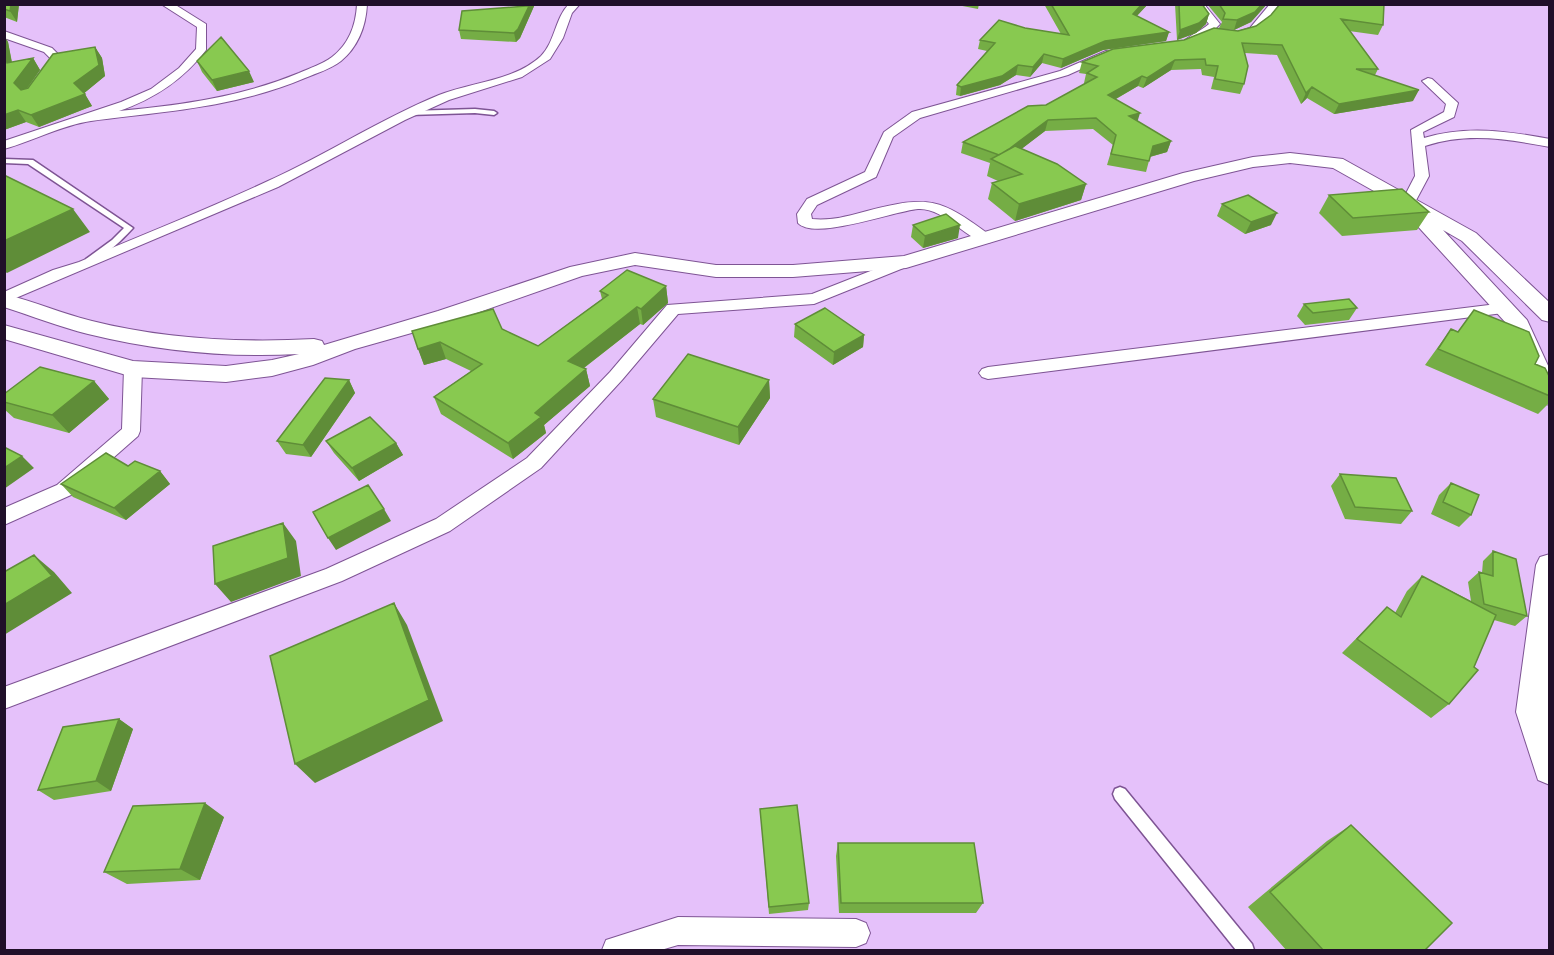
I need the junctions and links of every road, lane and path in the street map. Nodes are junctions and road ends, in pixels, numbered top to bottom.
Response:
1 (166, 4) edge
2 (362, 4) edge
3 (574, 4) edge
4 (1198, 4) edge
5 (1276, 4) edge
6 (4, 34) edge
7 (1231, 37) edge
8 (1170, 46) edge
9 (1118, 52) edge
10 (42, 80) edge
11 (1428, 81) dead end
12 (409, 113) junction
13 (494, 113) dead end
14 (82, 118) junction
15 (1550, 142) edge
16 (1418, 144) junction
17 (4, 145) edge
18 (4, 161) edge
19 (1408, 203) junction
20 (986, 239) junction
21 (906, 262) junction
22 (84, 264) junction
23 (4, 299) edge
24 (1505, 308) junction
25 (1550, 315) edge
26 (4, 332) edge
27 (347, 344) junction
28 (133, 369) junction
29 (987, 373) dead end
30 (1550, 397) edge
31 (4, 517) edge
32 (1550, 565) edge
33 (4, 698) edge
34 (1550, 768) edge
35 (1120, 794) dead end
36 (856, 933) dead end
37 (616, 951) edge
38 (1246, 951) edge

1 - 14 street
2 - 14 street
3 - 12 street
4 - 8 street
5 - 7 street
6 - 10 street
9 - 20 street
11 - 16 street
12 - 13 lane
12 - 22 street
14 - 17 street
15 - 16 street
16 - 19 street
18 - 22 lane
19 - 20 street
19 - 24 street
19 - 25 street
20 - 21 street
21 - 27 street
21 - 33 street
22 - 23 street
23 - 27 street
24 - 29 street
24 - 30 street
26 - 28 street
27 - 28 street
28 - 31 street
32 - 34 street
35 - 38 lane
36 - 37 street

